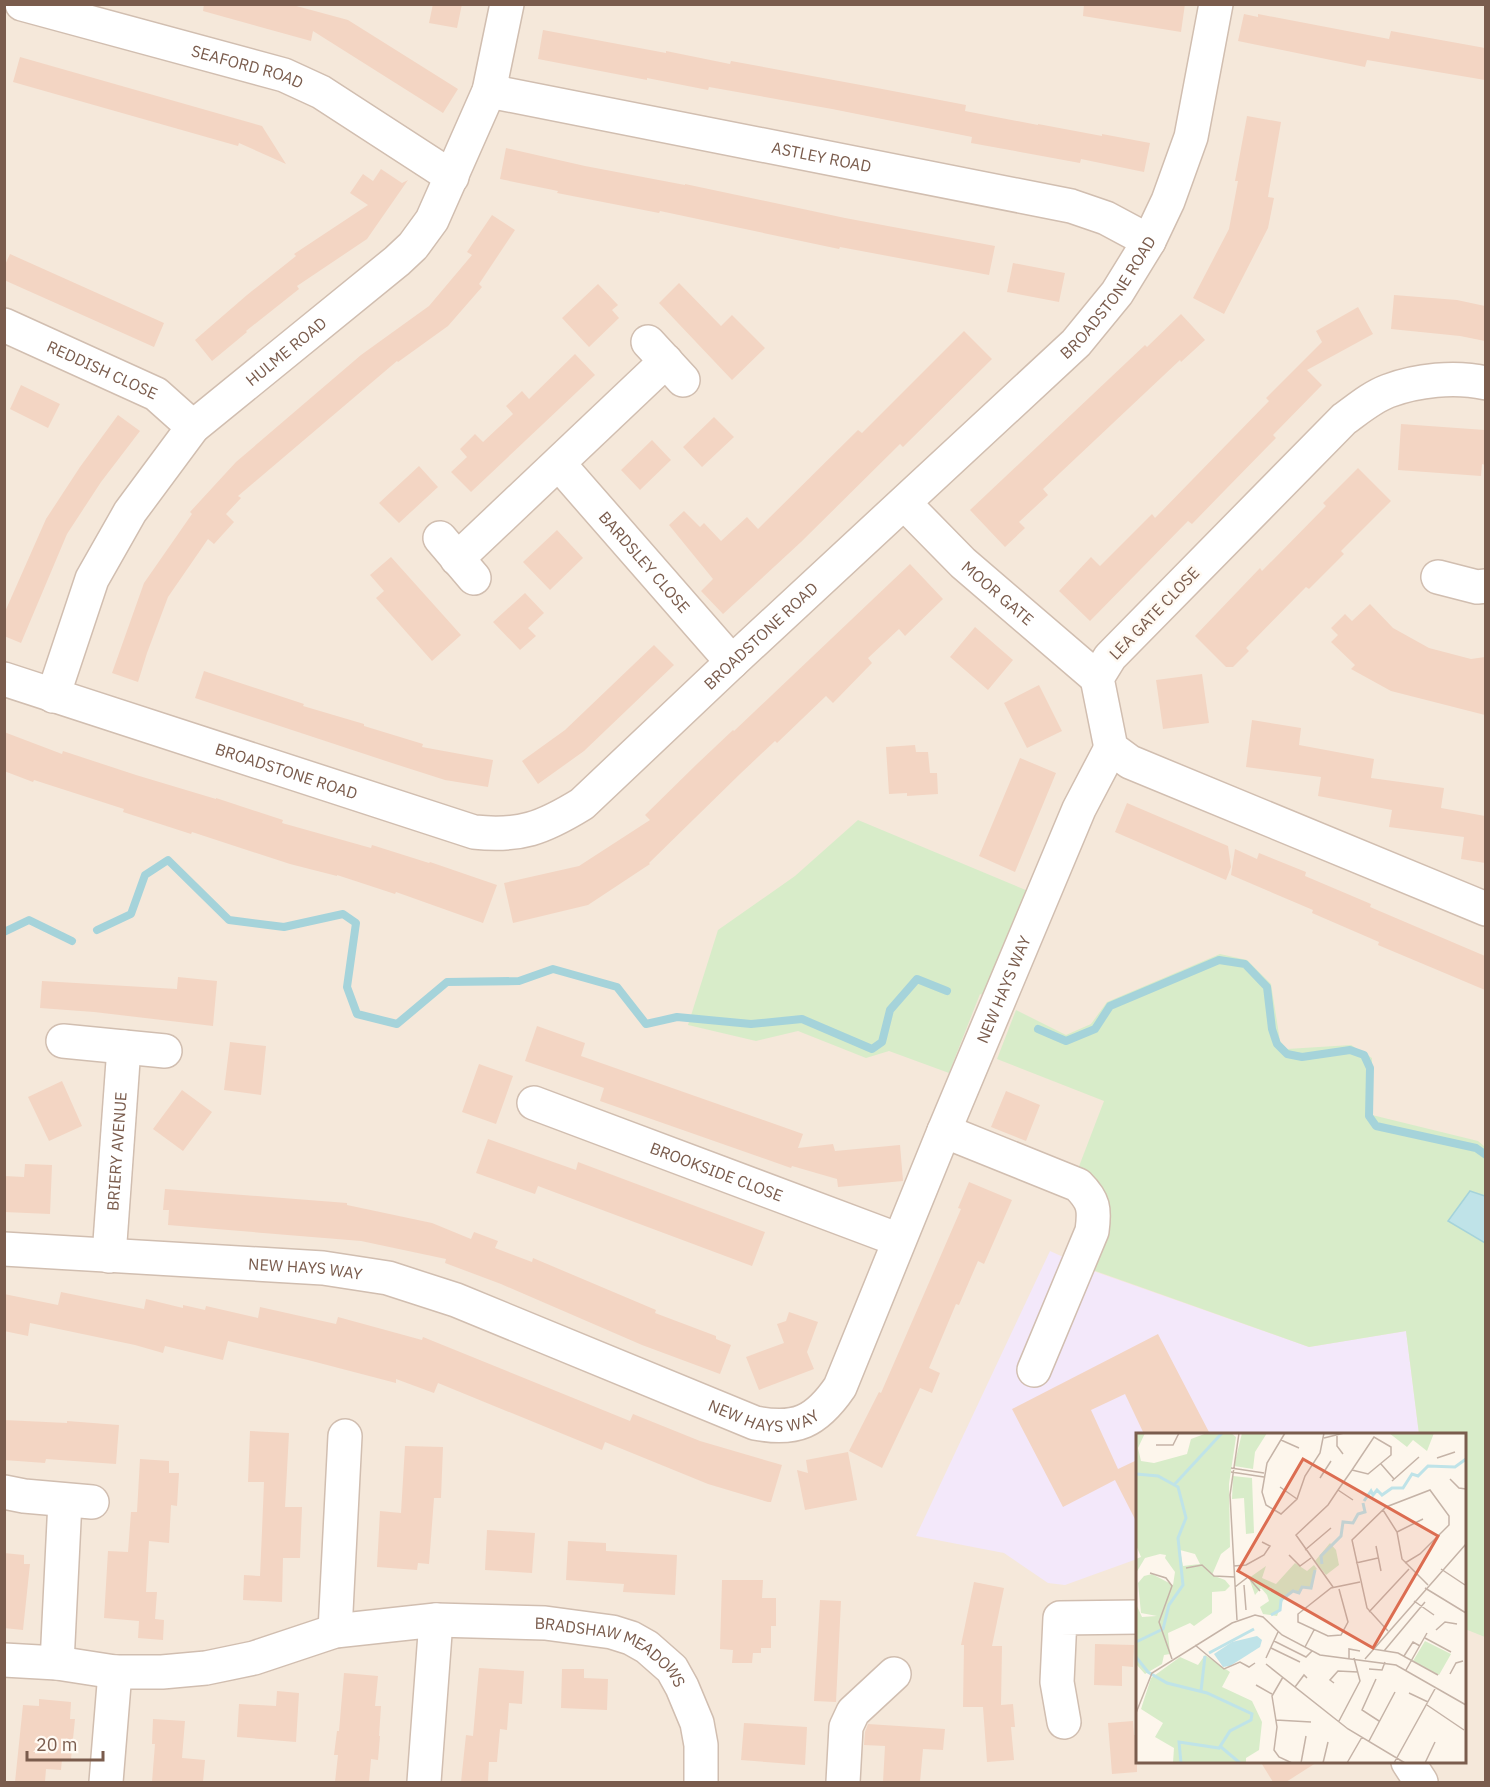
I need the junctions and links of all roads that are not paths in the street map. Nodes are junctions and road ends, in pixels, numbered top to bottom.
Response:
1 (22, 4) edge
2 (507, 4) edge
3 (1216, 4) edge
4 (489, 91) junction
5 (452, 177) junction
6 (1149, 241) junction
7 (4, 325) edge
8 (666, 361) dead end
9 (1485, 383) edge
10 (193, 427) junction
11 (559, 464) junction
12 (904, 503) junction
13 (457, 558) dead end
14 (1438, 577) dead end
15 (1485, 586) edge
16 (732, 662) junction
17 (4, 678) edge
18 (1097, 678) junction
19 (53, 696) junction
20 (1111, 748) junction
21 (1485, 909) edge
22 (63, 1041) dead end
23 (124, 1047) junction
24 (165, 1051) dead end
25 (534, 1103) dead end
26 (944, 1131) junction
27 (899, 1240) junction
28 (4, 1249) edge
29 (108, 1256) junction
30 (1034, 1370) dead end
31 (346, 1437) dead end
32 (4, 1491) edge
33 (1136, 1617) edge
34 (436, 1620) junction
35 (335, 1631) junction
36 (4, 1660) edge
37 (57, 1663) junction
38 (115, 1672) junction
39 (894, 1674) dead end
40 (1065, 1722) dead end
41 (1409, 1763) edge
42 (106, 1782) edge
43 (424, 1782) edge
44 (701, 1782) edge
45 (843, 1782) edge
46 (1420, 1782) edge

1 - 5 street, SEAFORD ROAD
2 - 4 street, HULME ROAD
3 - 6 street, BROADSTONE ROAD
4 - 5 street, HULME ROAD
4 - 6 street, ASTLEY ROAD
5 - 10 street, HULME ROAD
6 - 12 street, BROADSTONE ROAD
7 - 10 street, REDDISH CLOSE
8 - 11 street
9 - 18 street, LEA GATE CLOSE
10 - 19 street, HULME ROAD
11 - 13 street
11 - 16 street, BARDSLEY CLOSE
12 - 16 street, BROADSTONE ROAD
12 - 18 street, MOOR GATE
14 - 15 street
16 - 19 street, BROADSTONE ROAD
17 - 19 street
18 - 20 street
20 - 21 street
20 - 26 street, NEW HAYS WAY
22 - 23 street
23 - 24 street
23 - 29 street, BRIERY AVENUE
25 - 27 street, BROOKSIDE CLOSE
26 - 27 street, NEW HAYS WAY
26 - 30 street
27 - 29 street, NEW HAYS WAY
28 - 29 street, NEW HAYS WAY
31 - 35 street
32 - 37 street
33 - 40 street
34 - 35 street, BRADSHAW MEADOWS
34 - 43 street
34 - 44 street, BRADSHAW MEADOWS
35 - 38 street, BRADSHAW MEADOWS
36 - 37 street, BRADSHAW MEADOWS
37 - 38 street, BRADSHAW MEADOWS
38 - 42 street
39 - 45 street
41 - 46 street

